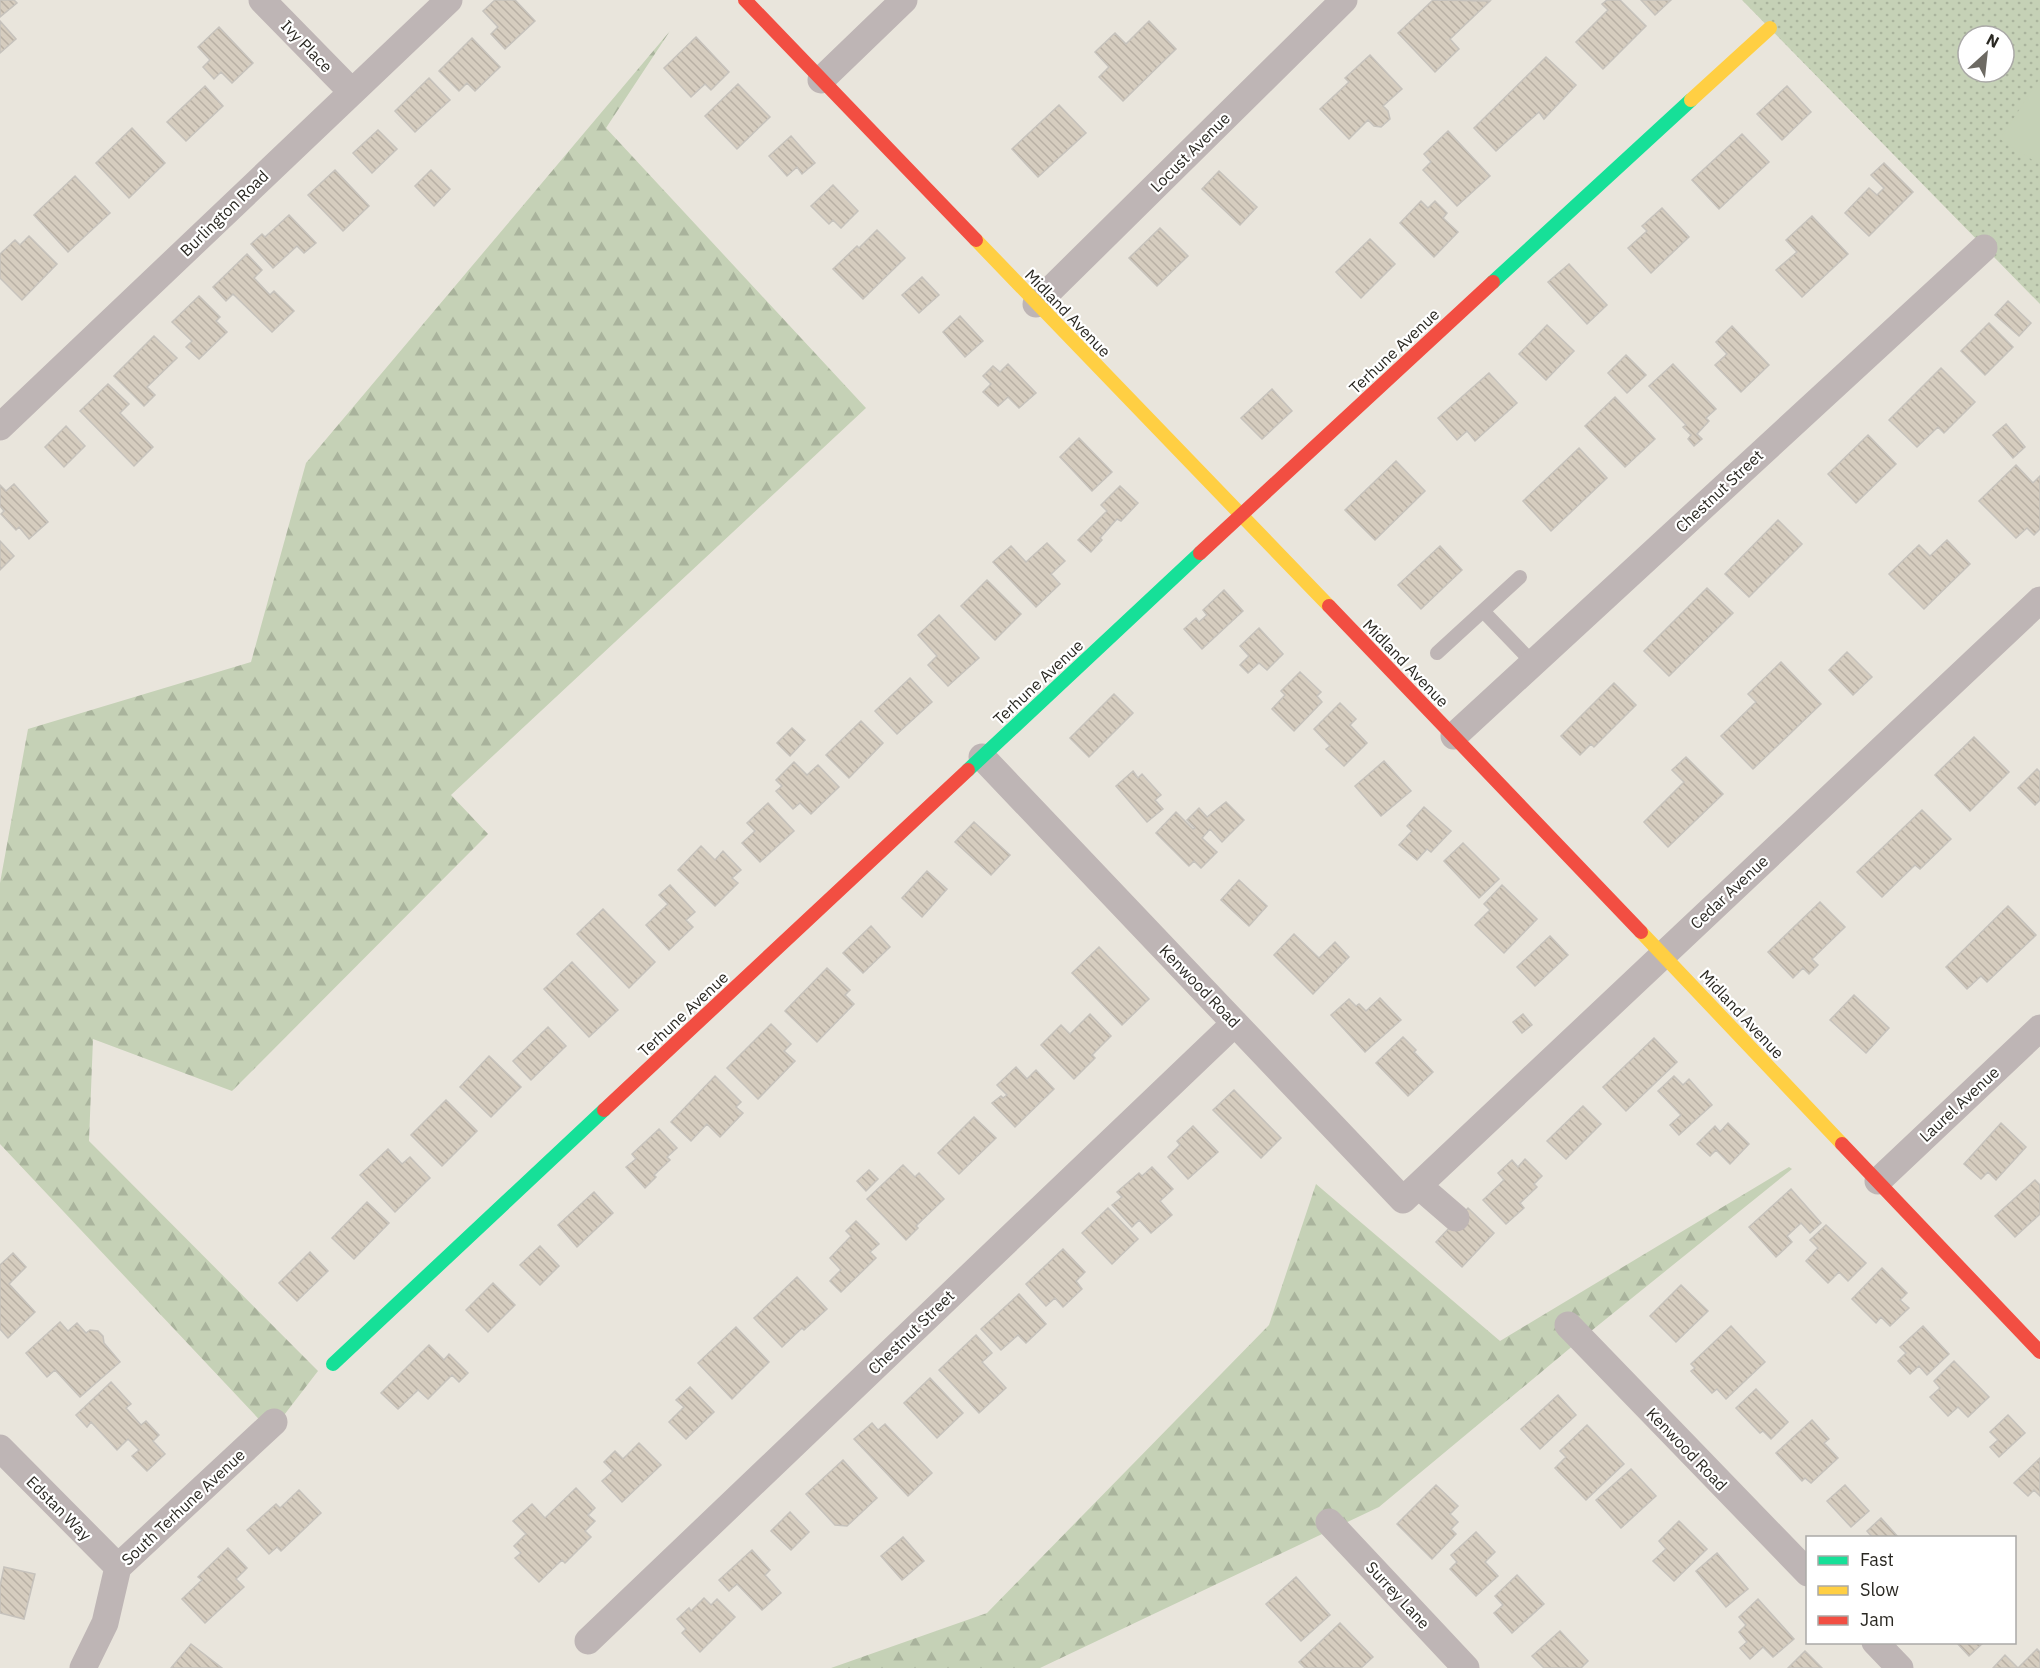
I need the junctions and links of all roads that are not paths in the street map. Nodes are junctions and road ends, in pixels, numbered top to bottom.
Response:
1 (262, 0) edge
2 (449, 0) edge
3 (745, 0) edge
4 (904, 0) edge
5 (1344, 0) edge
6 (1770, 28) dead end
7 (821, 80) junction
8 (352, 92) junction
9 (1984, 248) dead end
10 (1036, 304) junction
11 (0, 427) edge
12 (1240, 515) junction
13 (1520, 577) dead end
14 (2040, 600) edge
15 (1483, 611) junction
16 (1437, 653) dead end
17 (1533, 663) junction
18 (1454, 736) junction
19 (982, 757) junction
20 (1663, 954) junction
21 (1235, 1023) junction
22 (2040, 1028) edge
23 (1878, 1180) junction
24 (1419, 1186) junction
25 (1456, 1218) dead end
26 (1568, 1325) dead end
27 (2040, 1352) edge
28 (333, 1364) dead end
29 (274, 1422) dead end
30 (0, 1448) edge
31 (1329, 1522) dead end
32 (118, 1568) junction
33 (1806, 1571) edge
34 (588, 1641) dead end
35 (1877, 1644) edge
36 (83, 1668) edge
37 (1466, 1668) edge
38 (1900, 1668) edge

1 - 8 street, Ivy Place
2 - 8 street, Burlington Road
3 - 7 street, Midland Avenue
4 - 7 street
5 - 10 street, Locust Avenue
6 - 12 street, Terhune Avenue
7 - 10 street, Midland Avenue
8 - 11 street, Burlington Road
9 - 17 street, Chestnut Street
10 - 12 street, Midland Avenue
12 - 18 street, Midland Avenue
12 - 19 street, Terhune Avenue
13 - 15 lane
14 - 20 street, Cedar Avenue
15 - 16 lane
15 - 17 lane
17 - 18 street, Chestnut Street
18 - 20 street, Midland Avenue
19 - 21 street, Kenwood Road
19 - 28 street, Terhune Avenue
20 - 23 street, Midland Avenue
20 - 24 street, Cedar Avenue
21 - 24 street, Kenwood Road
21 - 34 street, Chestnut Street
22 - 23 street, Laurel Avenue
23 - 27 street, Midland Avenue
24 - 25 street
26 - 33 street, Kenwood Road
29 - 32 street, South Terhune Avenue
30 - 32 street, Edstan Way
31 - 37 street, Surrey Lane
32 - 36 street, South Terhune Avenue
35 - 38 street

